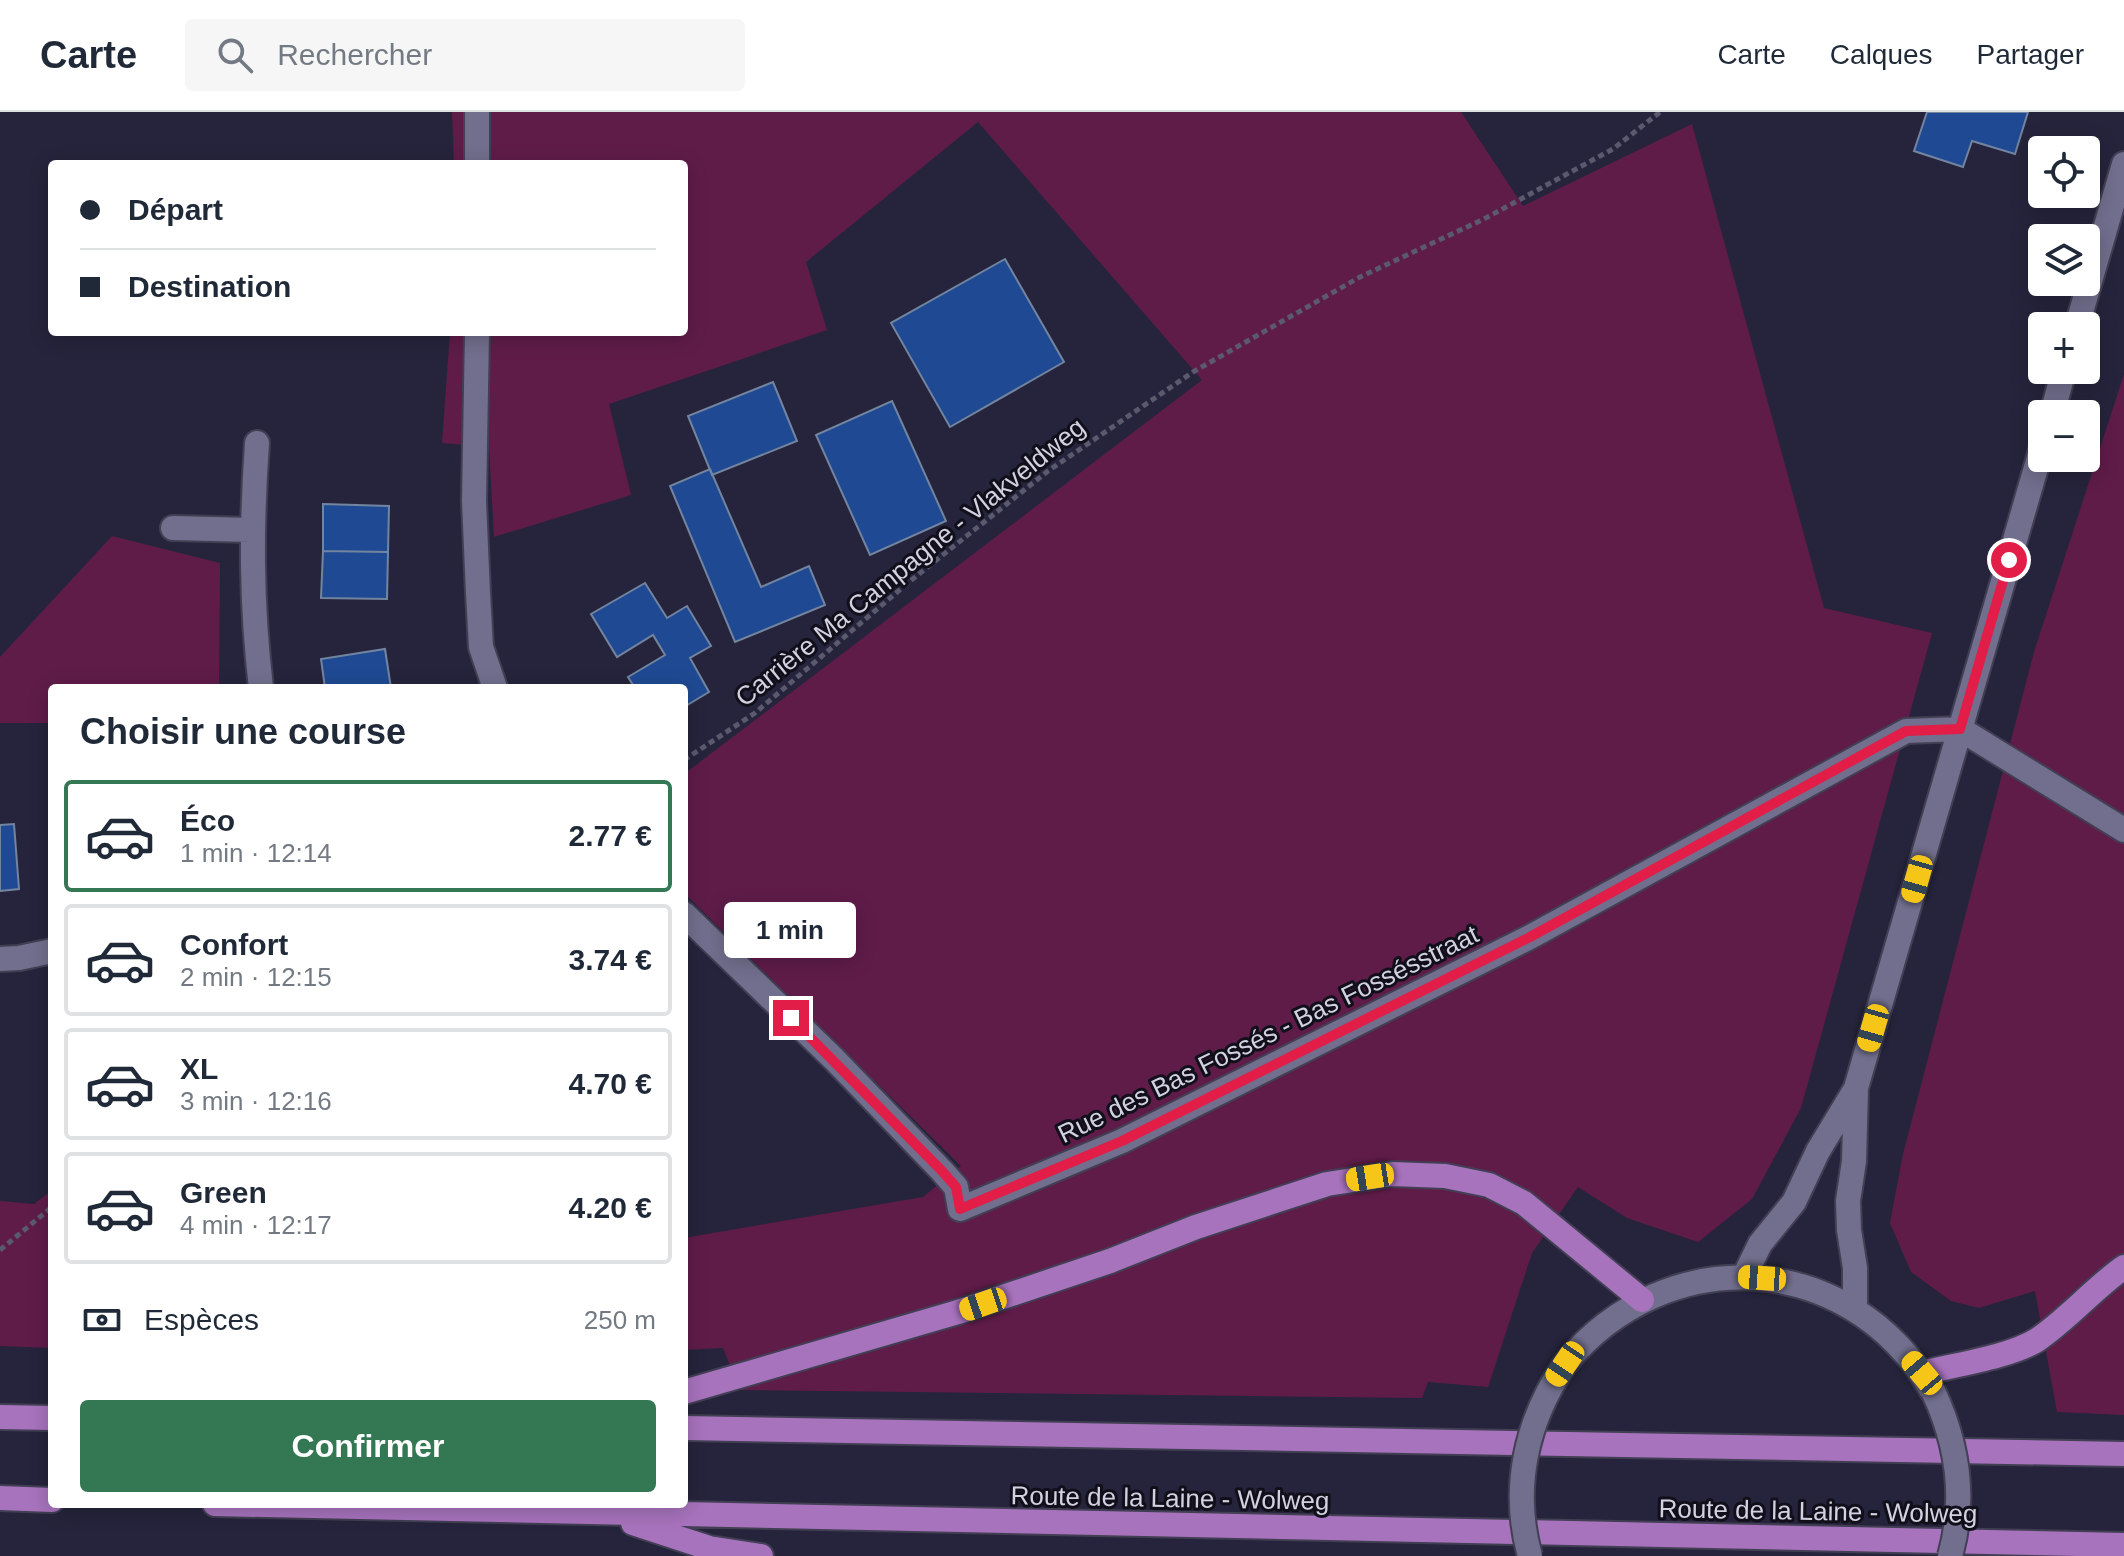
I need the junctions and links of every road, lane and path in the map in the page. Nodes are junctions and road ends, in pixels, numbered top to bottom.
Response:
1 (477, 112) edge
2 (1660, 112) edge
3 (477, 160) edge
4 (2124, 164) edge
5 (2081, 312) edge
6 (477, 336) edge
7 (257, 443) dead end
8 (2035, 472) edge
9 (173, 528) dead end
10 (251, 530) junction
11 (261, 684) edge
12 (494, 684) edge
13 (1960, 729) junction
14 (688, 757) edge
15 (2124, 830) edge
16 (688, 918) edge
17 (48, 952) edge
18 (0, 959) edge
19 (1856, 1088) junction
20 (48, 1210) edge
21 (0, 1250) edge
22 (2124, 1267) edge
23 (1744, 1277) junction
24 (1642, 1300) junction
25 (1855, 1310) junction
26 (1927, 1382) junction
27 (688, 1391) edge
28 (0, 1417) edge
29 (48, 1418) edge
30 (688, 1428) edge
31 (2124, 1454) edge
32 (0, 1498) edge
33 (48, 1500) edge
34 (372, 1508) edge
35 (608, 1514) junction
36 (2124, 1545) edge
37 (761, 1556) edge
38 (1530, 1556) edge
39 (1950, 1556) edge

1 - 3 street
2 - 14 path, Carrière Ma Campagne - Vlakveldweg
4 - 5 street
6 - 12 street
7 - 10 street
8 - 13 street
9 - 10 street
10 - 11 street
13 - 15 street
13 - 16 street, Rue des Bas Fossés - Bas Fossésstraat
13 - 19 street
17 - 18 street
19 - 23 street
19 - 25 street
20 - 21 path
22 - 26 highway
23 - 24 street
23 - 25 street
24 - 27 highway
24 - 38 street, bridge
25 - 26 street
26 - 39 street, bridge
28 - 29 highway
30 - 31 highway
32 - 33 highway
34 - 35 highway, Route de la Laine - Wolweg
35 - 36 highway, Route de la Laine - Wolweg
35 - 37 highway

